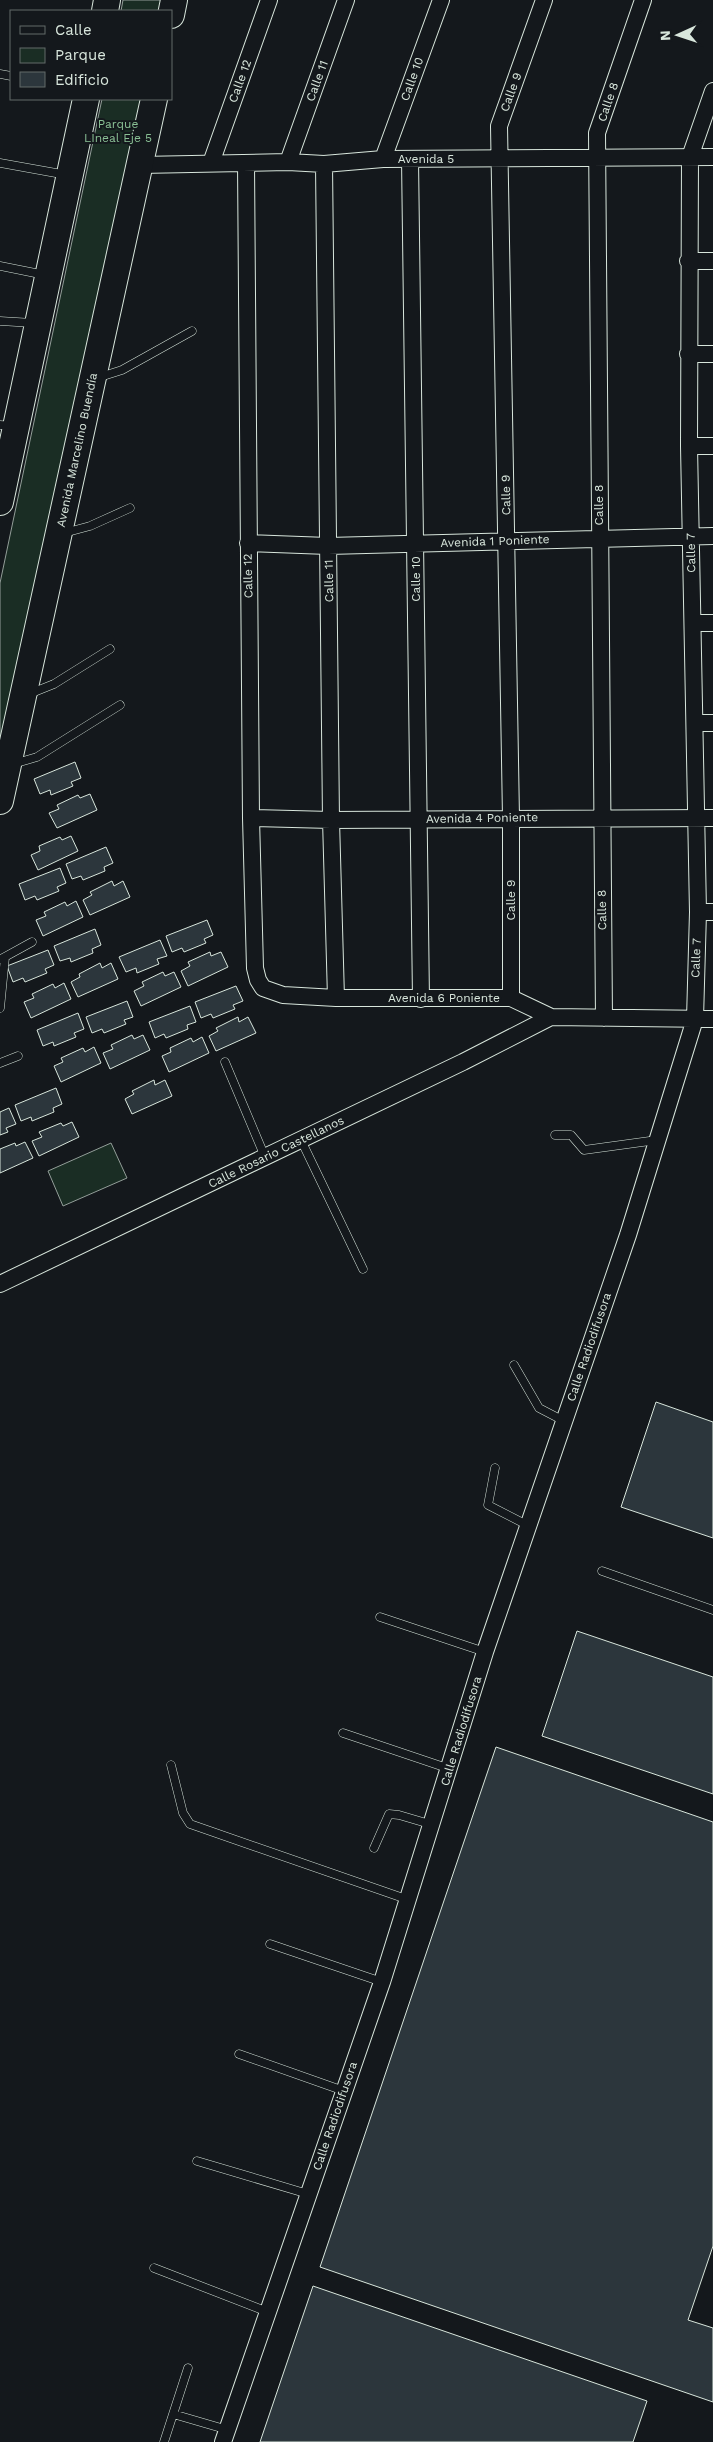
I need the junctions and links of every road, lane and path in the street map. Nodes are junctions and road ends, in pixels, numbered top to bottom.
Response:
1 (269, 0) edge
2 (346, 0) edge
3 (441, 0) edge
4 (544, 0) edge
5 (643, 0) edge
6 (713, 91) edge
7 (86, 100) edge
8 (154, 100) edge
9 (690, 157) junction
10 (713, 157) edge
11 (498, 158) junction
12 (596, 158) junction
13 (383, 159) junction
14 (410, 159) junction
15 (288, 162) junction
16 (0, 163) edge
17 (212, 163) junction
18 (246, 163) junction
19 (324, 164) junction
20 (140, 166) junction
21 (70, 176) junction
22 (688, 261) junction
23 (713, 261) edge
24 (0, 266) edge
25 (49, 276) junction
26 (0, 321) edge
27 (39, 324) junction
28 (192, 331) dead end
29 (688, 354) junction
30 (713, 354) edge
31 (93, 380) junction
32 (9, 426) edge
33 (689, 446) junction
34 (713, 446) edge
35 (1, 497) edge
36 (130, 508) dead end
37 (58, 535) junction
38 (690, 536) junction
39 (713, 536) edge
40 (599, 538) junction
41 (507, 541) junction
42 (248, 543) junction
43 (416, 544) junction
44 (328, 546) junction
45 (693, 623) junction
46 (713, 624) edge
47 (110, 649) dead end
48 (23, 696) junction
49 (120, 705) dead end
50 (695, 723) junction
51 (713, 723) edge
52 (8, 766) junction
53 (0, 801) edge
54 (251, 818) junction
55 (511, 818) junction
56 (601, 818) junction
57 (696, 818) junction
58 (713, 818) edge
59 (418, 819) junction
60 (331, 820) junction
61 (705, 912) edge
62 (32, 942) dead end
63 (2, 958) edge
64 (263, 988) joint
65 (336, 998) junction
66 (511, 998) junction
67 (420, 999) junction
68 (0, 1008) edge
69 (551, 1017) junction
70 (604, 1018) junction
71 (694, 1019) junction
72 (713, 1019) edge
73 (18, 1056) dead end
74 (225, 1062) dead end
75 (0, 1063) edge
76 (555, 1135) dead end
77 (301, 1140) junction
78 (657, 1140) junction
79 (264, 1157) junction
80 (363, 1269) dead end
81 (0, 1284) edge
82 (514, 1365) dead end
83 (564, 1421) junction
84 (495, 1468) dead end
85 (528, 1526) junction
86 (602, 1571) dead end
87 (713, 1610) edge
88 (380, 1617) dead end
89 (485, 1652) junction
90 (343, 1733) dead end
91 (171, 1764) dead end
92 (450, 1769) junction
93 (433, 1825) junction
94 (374, 1848) dead end
95 (409, 1900) junction
96 (270, 1944) dead end
97 (382, 1982) junction
98 (239, 2054) dead end
99 (344, 2091) junction
100 (197, 2161) dead end
101 (308, 2194) junction
102 (154, 2268) dead end
103 (268, 2312) junction
104 (188, 2368) dead end
105 (173, 2414) junction
106 (226, 2436) edge
107 (164, 2442) edge

1 - 17 street, Calle 12
2 - 15 street, Calle 11
3 - 13 street, Calle 10
4 - 11 street, Calle 9
5 - 12 street, Calle 8
6 - 9 street, Calle 7
7 - 21 main road
8 - 20 main road, Avenida Marcelino Buendía
9 - 10 street, Avenida 5
9 - 12 street, Avenida 5
9 - 22 street, Calle 7
11 - 12 street, Avenida 5
11 - 14 street, Avenida 5
11 - 41 street, Calle 9
12 - 40 street, Calle 8
13 - 14 street, Avenida 5
13 - 19 street, Avenida 5
14 - 43 street, Calle 10
15 - 18 street, Avenida 5
15 - 19 street, Avenida 5
16 - 21 lane
17 - 18 street, Avenida 5
17 - 20 street, Avenida 5
18 - 42 street, Calle 12
19 - 44 street, Calle 11
20 - 31 main road, Avenida Marcelino Buendía
21 - 25 main road
22 - 23 street
22 - 29 street, Calle 7
24 - 25 lane
25 - 27 main road
26 - 27 lane
27 - 32 main road
28 - 31 lane
29 - 30 street
29 - 33 street, Calle 7
31 - 37 main road, Avenida Marcelino Buendía
32 - 35 main road
33 - 34 street
33 - 38 street, Calle 7
36 - 37 lane
37 - 48 main road, Avenida Marcelino Buendía
38 - 39 street, Avenida 1 Poniente
38 - 40 street, Avenida 1 Poniente
38 - 45 street, Calle 7
40 - 41 street, Avenida 1 Poniente
40 - 56 street, Calle 8
41 - 43 street, Avenida 1 Poniente
41 - 55 street, Calle 9
42 - 44 street, Avenida 1 Poniente
42 - 54 street, Calle 12
43 - 44 street, Avenida 1 Poniente
43 - 59 street, Calle 10
44 - 60 street, Calle 11
45 - 46 street
45 - 50 street, Calle 7
47 - 48 lane
48 - 52 main road, Avenida Marcelino Buendía
49 - 52 lane
50 - 51 street
50 - 57 street, Calle 7
52 - 53 main road, Avenida Marcelino Buendía
54 - 60 street, Avenida 4 Poniente
54 - 64 street, Calle 12
55 - 56 street, Avenida 4 Poniente
55 - 59 street, Avenida 4 Poniente
55 - 66 street, Calle 9
56 - 57 street, Avenida 4 Poniente
56 - 70 street, Calle 8
57 - 58 street, Avenida 4 Poniente
57 - 61 street, Calle 7
59 - 60 street, Avenida 4 Poniente
59 - 67 street, Calle 10
60 - 65 street, Calle 11
61 - 71 street, Calle 7
62 - 63 lane
63 - 68 lane
64 - 65 street, Avenida 6 Poniente
65 - 67 street, Avenida 6 Poniente
66 - 67 street, Avenida 6 Poniente
66 - 69 street, Avenida 6 Poniente
69 - 70 street, Avenida 6 Poniente
69 - 77 street, Calle Rosario Castellanos
70 - 71 street, Avenida 6 Poniente
71 - 72 street, Avenida 6 Poniente
71 - 78 street, Calle Radiodifusora
73 - 75 lane
74 - 79 lane
76 - 78 lane
77 - 79 street, Calle Rosario Castellanos
77 - 80 lane
78 - 83 street, Calle Radiodifusora
79 - 81 street, Calle Rosario Castellanos
82 - 83 lane
83 - 85 street, Calle Radiodifusora
84 - 85 lane
85 - 89 street, Calle Radiodifusora
86 - 87 lane
88 - 89 lane
89 - 92 street, Calle Radiodifusora
90 - 92 lane
91 - 95 lane
92 - 93 street, Calle Radiodifusora
93 - 94 lane
93 - 95 street, Calle Radiodifusora
95 - 97 street, Calle Radiodifusora
96 - 97 lane
97 - 99 street, Calle Radiodifusora
98 - 99 lane
99 - 101 street, Calle Radiodifusora
100 - 101 lane
101 - 103 street, Calle Radiodifusora
102 - 103 lane
103 - 106 street, Calle Radiodifusora
104 - 105 lane
105 - 106 lane
105 - 107 lane

